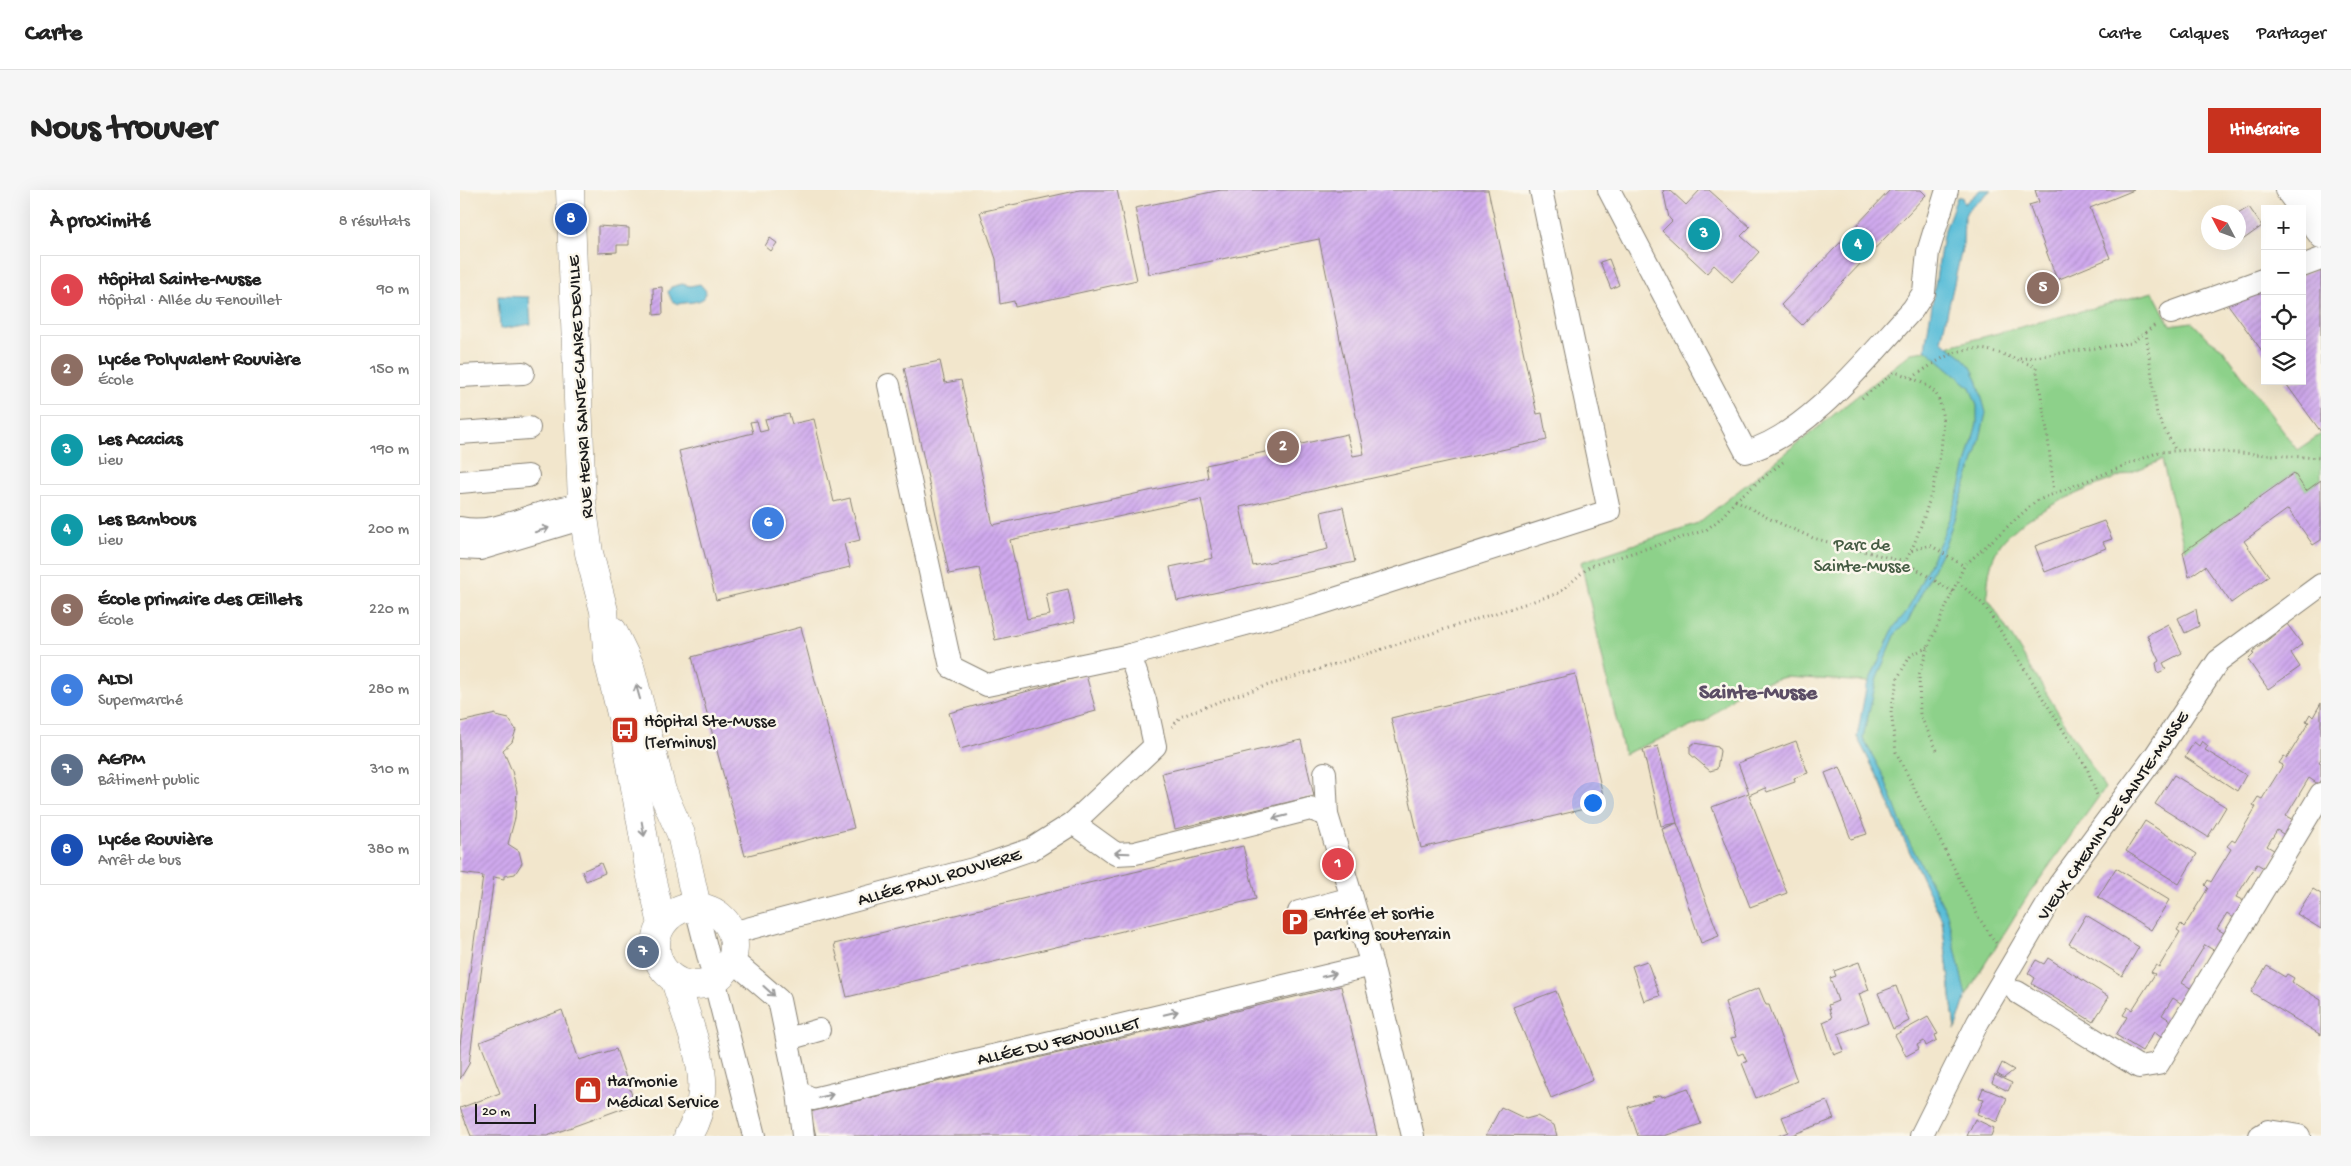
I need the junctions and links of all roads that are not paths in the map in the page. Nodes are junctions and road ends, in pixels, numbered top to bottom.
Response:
1 (570, 190) edge
2 (1541, 190) edge
3 (1609, 190) edge
4 (1947, 190) edge
5 (2286, 190) edge
6 (2308, 190) edge
7 (2297, 205) edge
8 (2321, 207) edge
9 (2306, 217) edge
10 (2321, 237) edge
11 (2321, 259) edge
12 (2306, 265) edge
13 (2261, 280) edge
14 (2171, 313) road end
15 (523, 373) dead end
16 (460, 376) edge
17 (889, 385) dead end
18 (529, 428) dead end
19 (460, 433) edge
20 (528, 476) dead end
21 (460, 482) edge
22 (583, 511) junction
23 (460, 528) edge
24 (461, 548) edge
25 (2321, 585) edge
26 (604, 611) junction
27 (1130, 655) junction
28 (625, 730) junction
29 (1325, 773) dead end
30 (2321, 794) edge
31 (1327, 815) junction
32 (1073, 823) junction
33 (1353, 904) junction
34 (697, 907) junction
35 (1307, 916) dead end
36 (662, 924) junction
37 (732, 932) junction
38 (731, 959) junction
39 (1372, 965) junction
40 (675, 980) junction
41 (709, 982) junction
42 (2017, 992) dead end
43 (690, 1029) junction
44 (820, 1030) dead end
45 (788, 1039) junction
46 (798, 1092) junction
47 (688, 1136) edge
48 (754, 1136) edge
49 (804, 1136) edge
50 (1413, 1136) edge
51 (1922, 1136) edge
52 (2260, 1136) edge
53 (2299, 1136) edge

1 - 22 main road, RUE HENRI SAINTE-CLAIRE DEVILLE
2 - 27 street
3 - 4 street
5 - 7 street
6 - 8 main road
9 - 10 street
11 - 12 street
13 - 14 street
15 - 16 street
17 - 27 street
18 - 19 street
20 - 21 street
22 - 23 street
24 -> 22 street
22 - 26 main road, RUE HENRI SAINTE-CLAIRE DEVILLE
25 - 51 street, VIEUX CHEMIN DE SAINTE-MUSSE
26 - 28 main road, RUE HENRI SAINTE-CLAIRE DEVILLE
34 -> 26 main road, RUE HENRI SAINTE-CLAIRE DEVILLE
27 - 32 street, ALLÉE PAUL ROUVIERE
28 - 34 street
28 -> 36 main road, RUE HENRI SAINTE-CLAIRE DEVILLE
29 - 31 street
30 - 42 street
31 -> 32 street
31 - 33 street
32 - 37 street, ALLÉE PAUL ROUVIERE
33 - 35 street
33 - 39 street
34 - 36 main road
34 - 37 main road
34 - 41 street
36 - 40 main road
37 - 38 main road
38 - 41 main road
38 -> 45 street
46 -> 39 street, ALLÉE DU FENOUILLET
39 - 50 street
40 - 41 main road
40 - 43 main road
41 - 43 main road
41 - 48 street
43 - 47 main road
44 - 45 street
45 - 46 street
46 - 49 street
52 - 53 street

